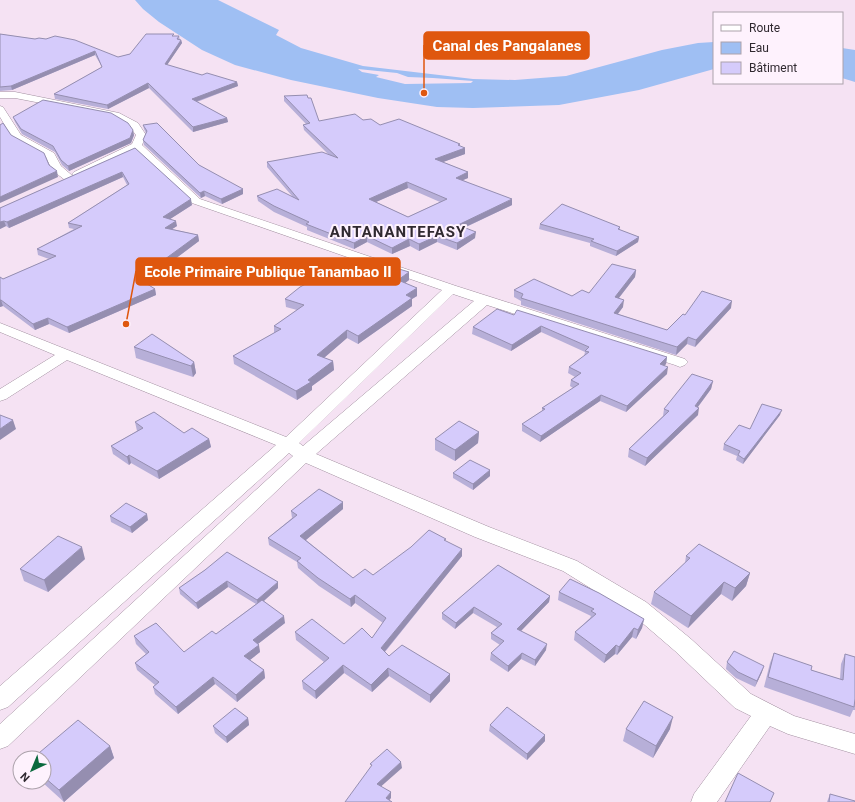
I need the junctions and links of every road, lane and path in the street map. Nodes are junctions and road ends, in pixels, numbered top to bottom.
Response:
1 (0, 95) edge
2 (0, 109) edge
3 (137, 146) junction
4 (69, 178) junction
5 (56, 184) edge
6 (451, 289) junction
7 (485, 299) junction
8 (0, 327) edge
9 (66, 354) junction
10 (680, 362) dead end
11 (0, 396) edge
12 (288, 444) junction
13 (304, 455) junction
14 (0, 700) edge
15 (766, 713) junction
16 (0, 739) edge
17 (855, 744) edge
18 (703, 802) edge

1 - 3 street
2 - 4 street
3 - 4 street
3 - 6 street
4 - 5 street
6 - 7 street
6 - 12 street
7 - 10 street
7 - 13 street
8 - 9 street
9 - 11 street
9 - 12 street
12 - 13 street
12 - 14 street
13 - 15 street
13 - 16 street
15 - 17 street
15 - 18 street

